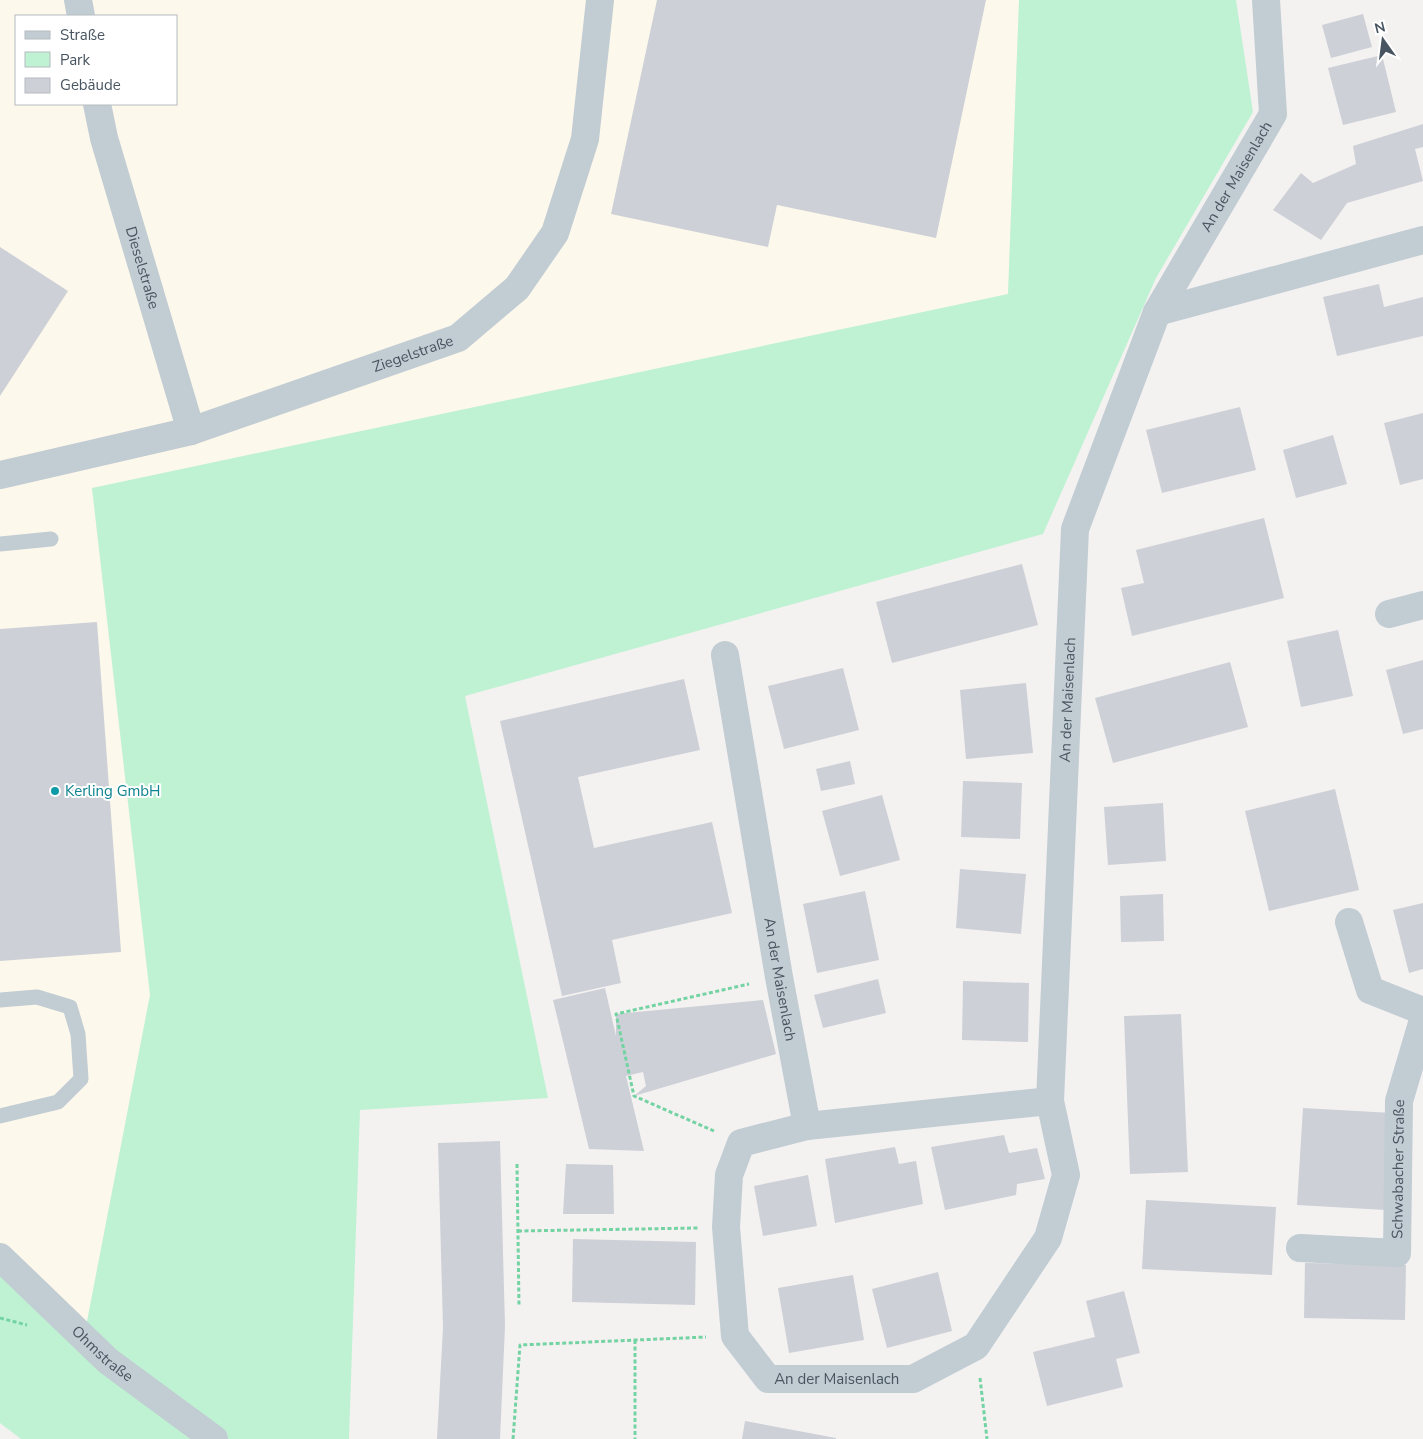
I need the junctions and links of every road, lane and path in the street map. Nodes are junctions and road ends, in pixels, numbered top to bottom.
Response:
1 (78, 0) edge
2 (600, 0) edge
3 (1266, 0) edge
4 (81, 15) edge
5 (98, 105) edge
6 (1423, 240) edge
7 (1157, 312) junction
8 (191, 430) junction
9 (0, 475) edge
10 (51, 540) dead end
11 (0, 544) edge
12 (1423, 605) edge
13 (1389, 614) dead end
14 (725, 655) dead end
15 (1349, 922) dead end
16 (779, 977) junction
17 (0, 1000) edge
18 (1423, 1012) edge
19 (1423, 1020) edge
20 (1050, 1101) junction
21 (0, 1116) edge
22 (807, 1126) junction
23 (741, 1143) junction
24 (517, 1164) dead end
25 (726, 1227) junction
26 (518, 1231) junction
27 (1300, 1248) dead end
28 (0, 1257) edge
29 (519, 1307) dead end
30 (735, 1336) junction
31 (635, 1340) junction
32 (976, 1346) junction
33 (214, 1439) edge
34 (513, 1439) edge
35 (635, 1439) edge
36 (987, 1439) edge

1 - 4 street
2 - 8 street, Ziegelstraße
3 - 7 street, An der Maisenlach
5 - 8 street, Dieselstraße
6 - 7 street
7 - 20 street, An der Maisenlach
8 - 9 street, Ziegelstraße
10 - 11 lane
12 - 13 street
14 - 16 street, An der Maisenlach
15 - 18 street
16 - 22 street, An der Maisenlach
16 - 23 path
17 - 21 lane
19 - 27 street, Schwabacher Straße
20 - 22 street
20 - 32 street, An der Maisenlach
22 - 23 street
23 - 25 street
24 - 26 path
25 - 26 path
25 - 30 street
26 - 29 path
28 - 33 street, Ohmstraße
30 - 31 path
30 - 32 street, An der Maisenlach
31 - 34 path
31 - 35 path
32 - 36 path

